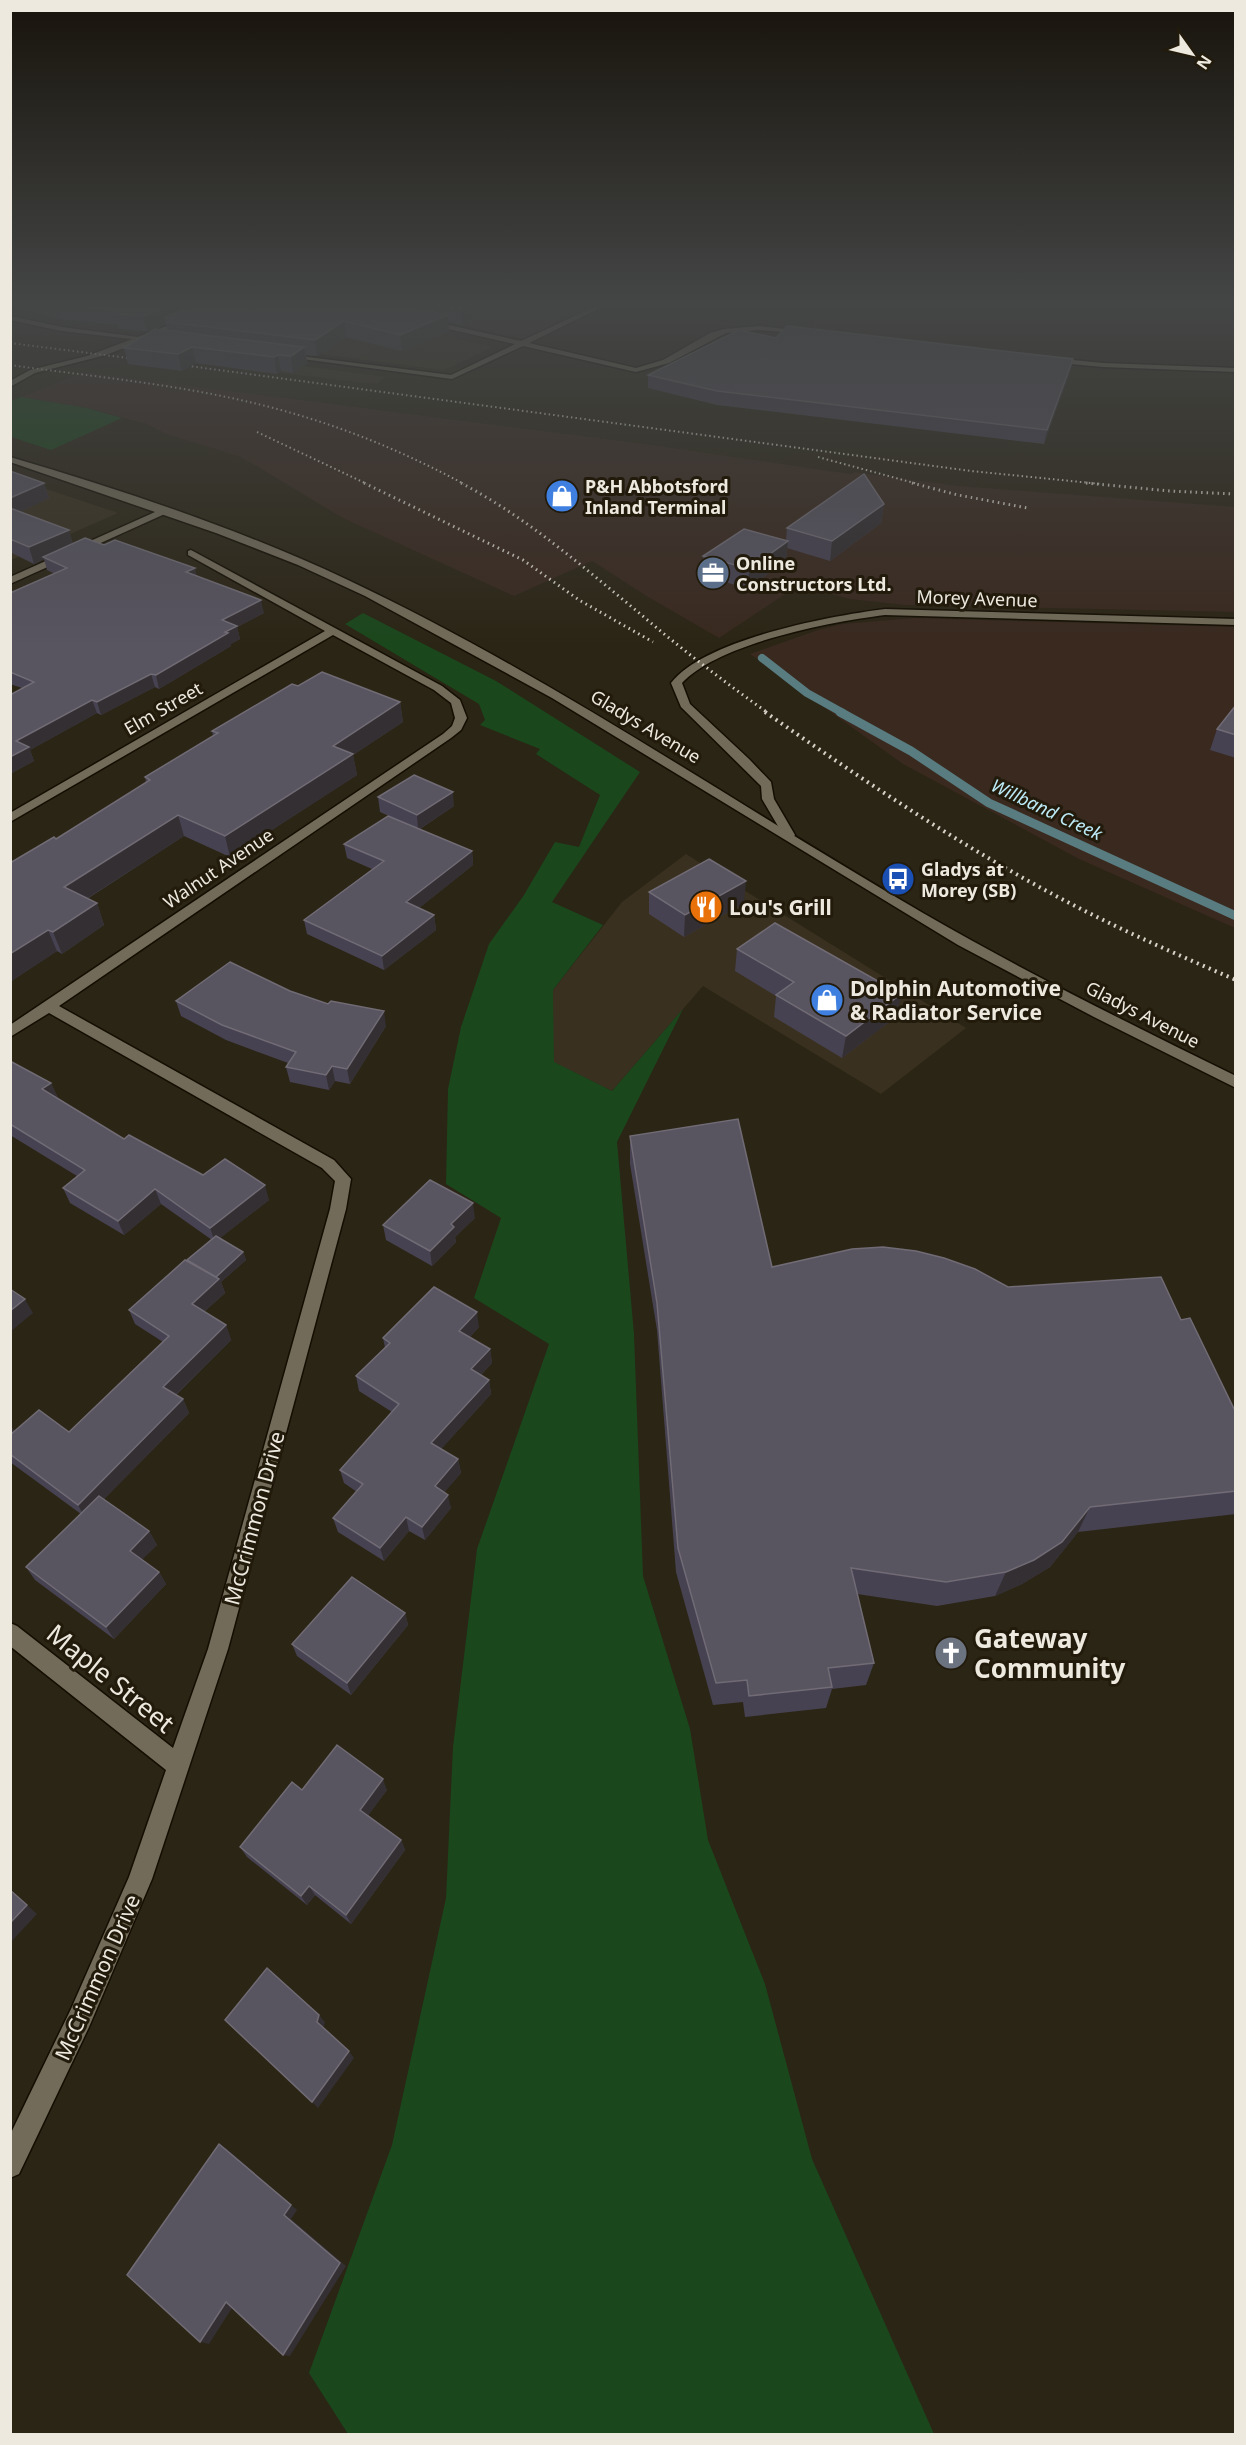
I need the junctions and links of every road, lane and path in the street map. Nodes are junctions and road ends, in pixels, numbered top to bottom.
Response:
1 (10, 459) edge
2 (164, 511) junction
3 (191, 553) dead end
4 (10, 581) edge
5 (1236, 622) edge
6 (334, 630) junction
7 (10, 818) edge
8 (789, 835) junction
9 (48, 1006) junction
10 (10, 1032) edge
11 (1236, 1083) edge
12 (10, 1633) edge
13 (177, 1765) junction
14 (10, 2165) edge

1 - 2 street, Gladys Avenue
2 - 4 street
2 - 8 street, Gladys Avenue
3 - 6 street
5 - 8 street, Morey Avenue
6 - 7 street, Elm Street
6 - 9 street, Walnut Avenue
8 - 11 street, Gladys Avenue
9 - 10 street, Walnut Avenue
9 - 13 street, McCrimmon Drive
12 - 13 street, Maple Street
13 - 14 street, McCrimmon Drive

